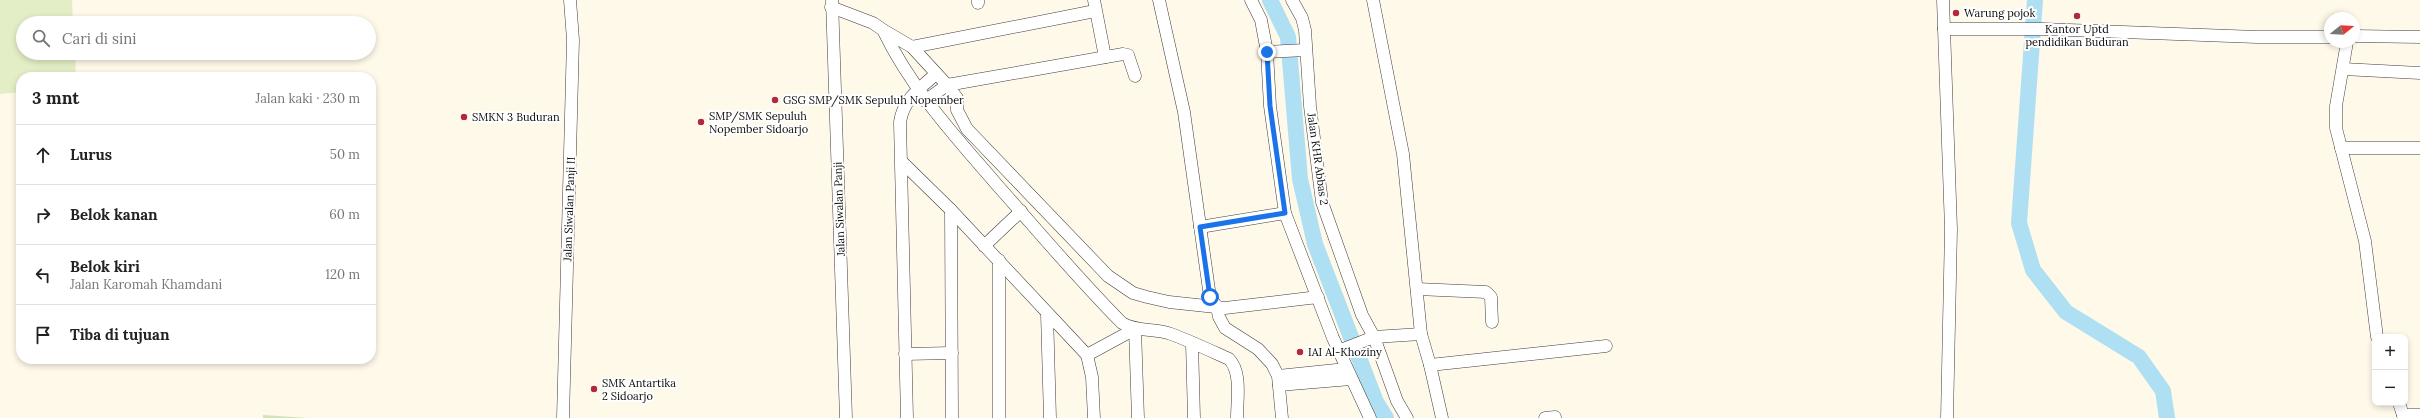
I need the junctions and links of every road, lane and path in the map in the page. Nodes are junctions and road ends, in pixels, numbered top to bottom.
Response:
1 (570, 0) edge
2 (1159, 0) edge
3 (1251, 0) edge
4 (1292, 0) edge
5 (1373, 0) edge
6 (1943, 0) edge
7 (831, 4) edge
8 (1095, 5) edge
9 (1944, 29) junction
10 (883, 30) junction
11 (2360, 36) edge
12 (2324, 37) edge
13 (2420, 37) edge
14 (912, 47) junction
15 (2346, 48) edge
16 (1304, 50) junction
17 (1270, 52) junction
18 (1105, 57) junction
19 (2343, 69) junction
20 (2420, 73) edge
21 (936, 74) junction
22 (1135, 76) dead end
23 (947, 85) junction
24 (918, 89) junction
25 (925, 101) junction
26 (2341, 148) junction
27 (2420, 148) edge
28 (902, 162) junction
29 (951, 210) junction
30 (1021, 211) junction
31 (1285, 213) junction
32 (1200, 227) junction
33 (984, 246) junction
34 (999, 260) junction
35 (1417, 289) junction
36 (1318, 297) junction
37 (1217, 307) junction
38 (1048, 313) junction
39 (1492, 322) dead end
40 (1135, 329) junction
41 (1421, 334) junction
42 (2377, 334) edge
43 (1370, 338) junction
44 (1192, 343) junction
45 (1606, 346) dead end
46 (1342, 349) junction
47 (952, 353) junction
48 (905, 354) junction
49 (1087, 355) junction
50 (1430, 364) junction
51 (1349, 374) junction
52 (1278, 381) junction
53 (2400, 406) edge
54 (2420, 414) edge
55 (2404, 417) edge
56 (563, 418) edge
57 (846, 418) edge
58 (907, 418) edge
59 (952, 418) edge
60 (999, 418) edge
61 (1050, 418) edge
62 (1094, 418) edge
63 (1138, 418) edge
64 (1194, 418) edge
65 (1237, 418) edge
66 (1282, 418) edge
67 (1370, 418) edge
68 (1407, 418) edge
69 (1442, 418) edge
70 (1947, 418) edge

1 - 56 street, Jalan Siwalan Panji II
2 - 32 street
3 - 17 street
4 - 16 street, Jalan KHR Abbas 2
5 - 35 street
6 - 9 street
7 - 10 street
7 - 57 street, Jalan Siwalan Panji
8 - 14 street
8 - 18 street
9 - 12 street
9 - 70 street
10 - 14 street
10 - 24 street
11 - 13 street
14 - 21 street
15 - 19 street
16 - 17 street
16 - 43 street, Jalan KHR Abbas 2
17 - 31 street
18 - 22 street
18 - 23 street
19 - 20 street
19 - 26 street
21 - 23 street
21 - 24 street
23 - 25 street
23 - 37 street
24 - 25 street
24 - 28 street
25 - 30 street
26 - 27 street
26 - 42 street
28 - 29 street
28 - 48 street
29 - 33 street
29 - 47 street
30 - 33 street
30 - 40 street
31 - 32 street
31 - 36 street
32 - 37 street
33 - 34 street
34 - 38 street
34 - 60 street
35 - 39 street
35 - 41 street
36 - 37 street
36 - 46 street
37 - 52 street
38 - 49 street
38 - 61 street
40 - 44 street
40 - 49 street
40 - 63 street
41 - 43 street
41 - 50 street
43 - 46 street
43 - 68 street, Jalan KHR Abbas 2
44 - 64 street
44 - 65 street
45 - 50 street
46 - 51 street
47 - 48 street
47 - 59 street
48 - 58 street
49 - 62 street
50 - 69 street
51 - 52 street
51 - 67 street
52 - 66 street
53 - 55 street
54 - 55 street

